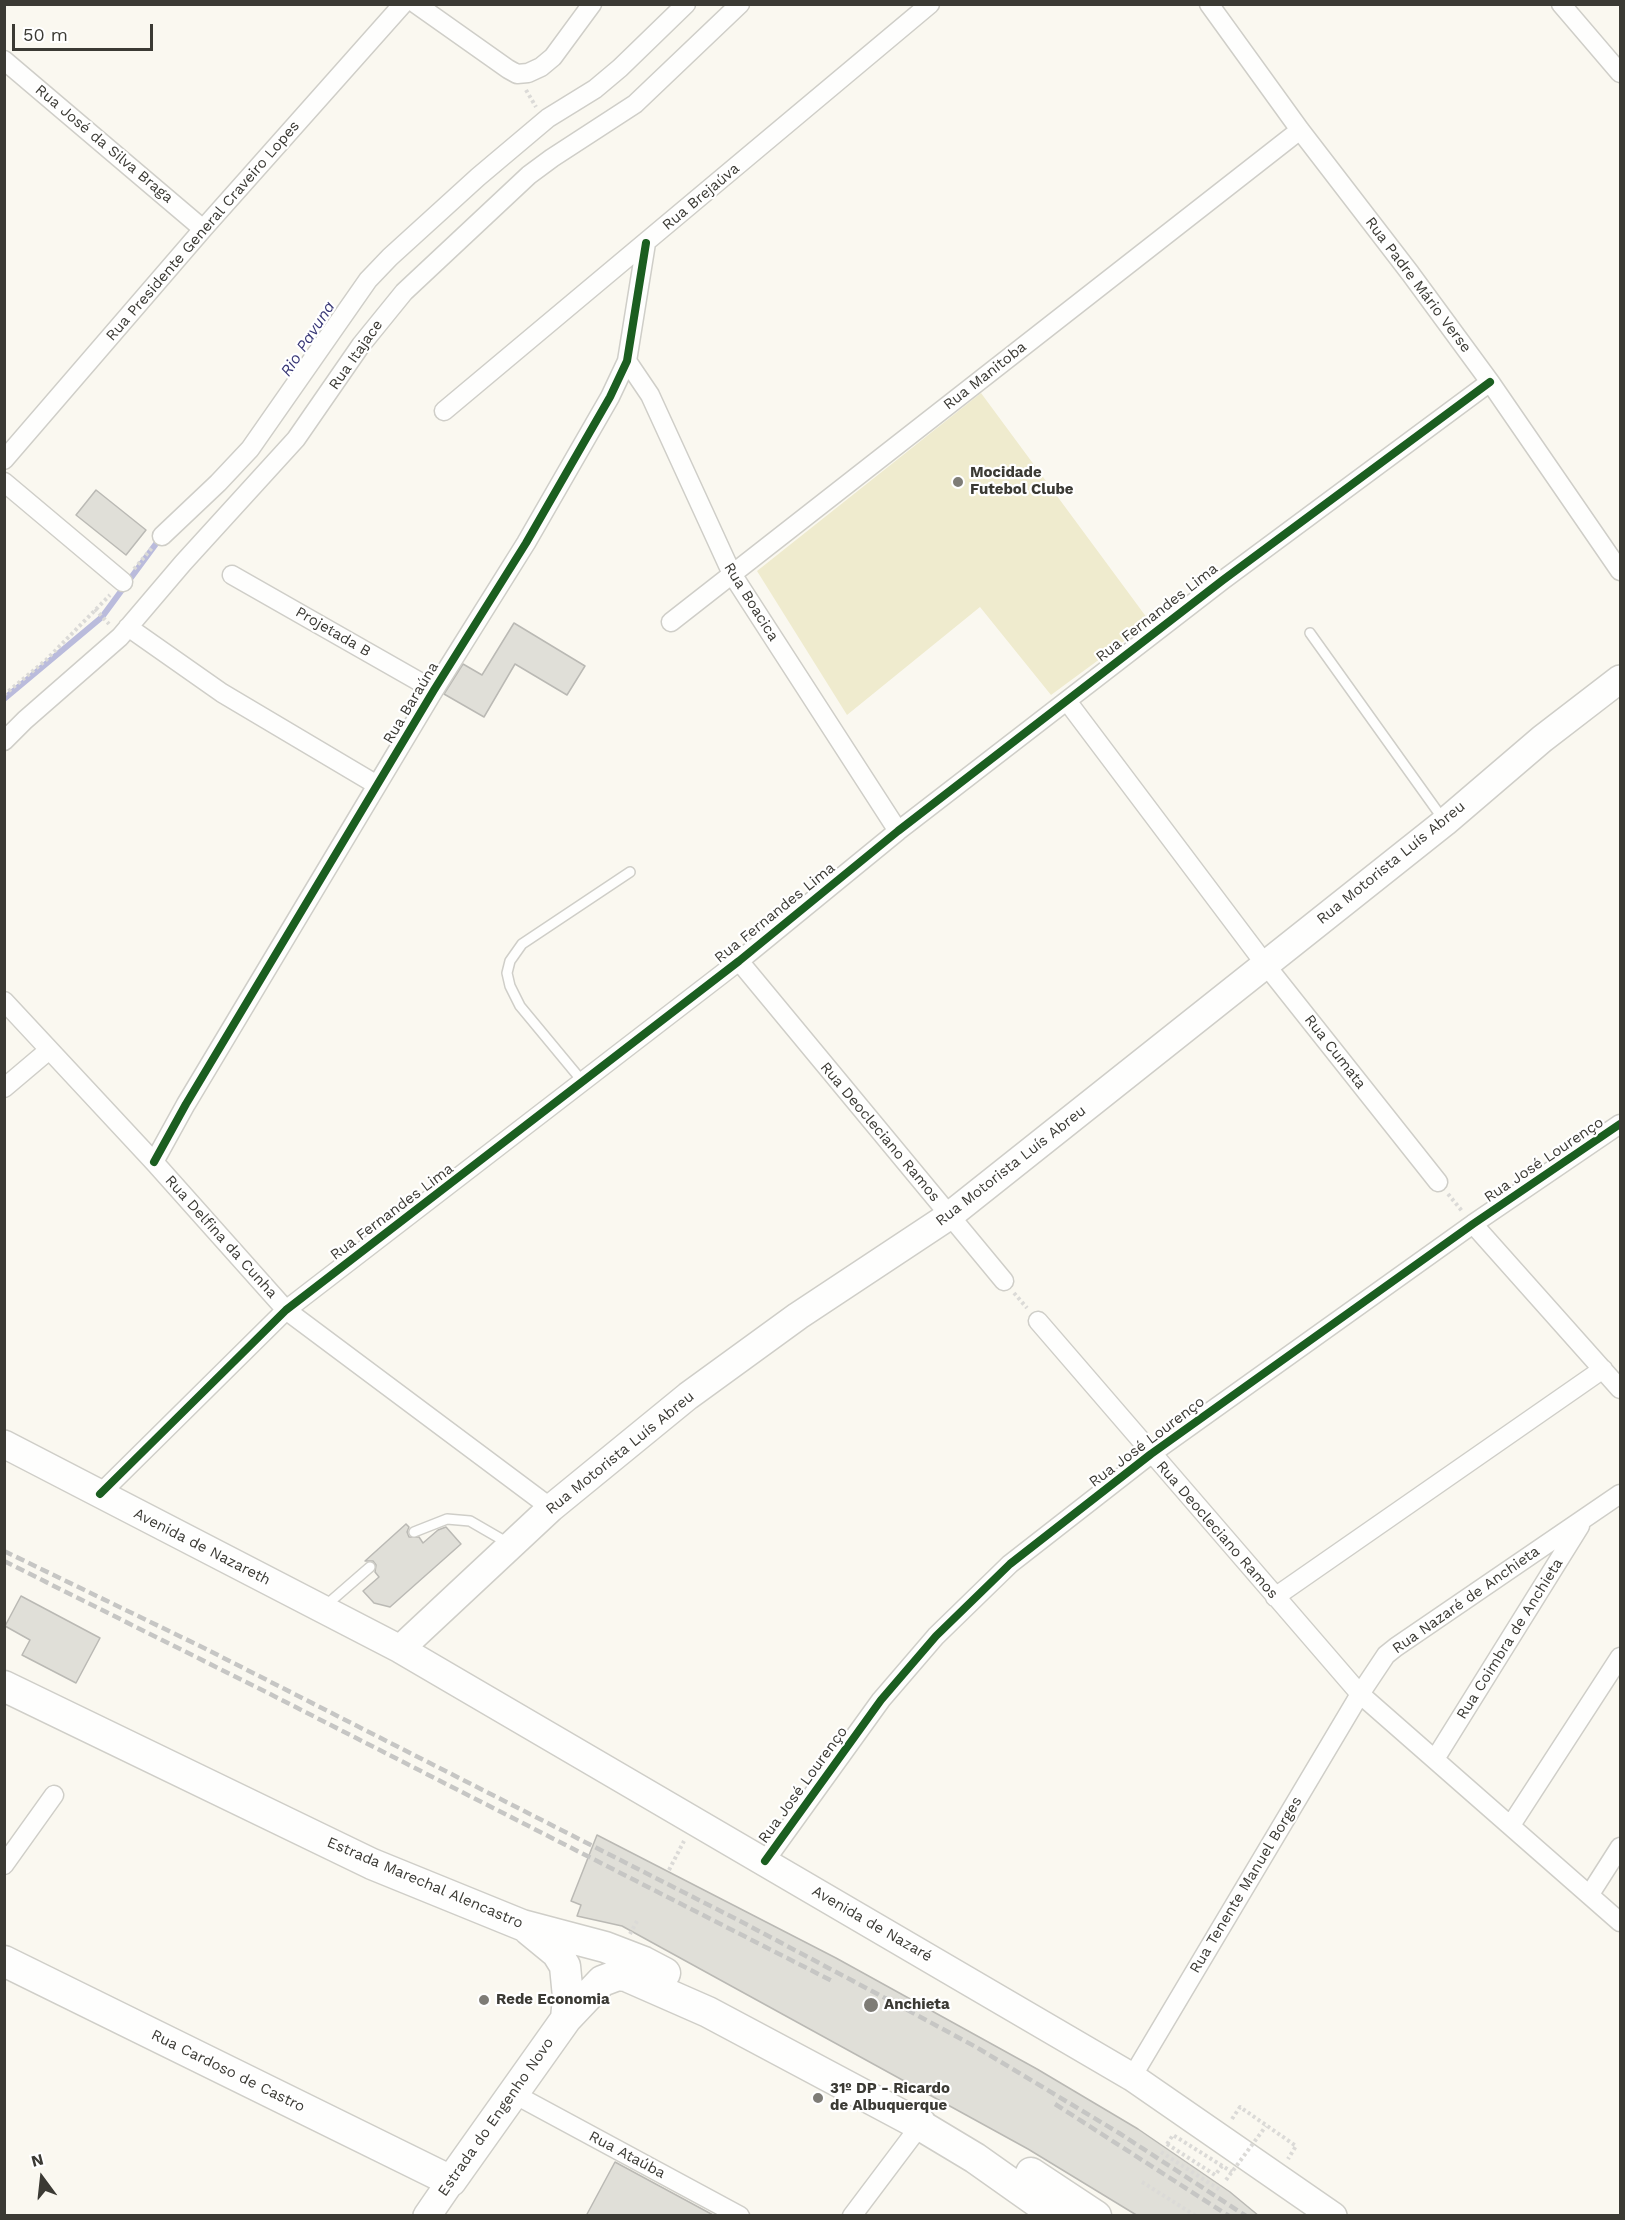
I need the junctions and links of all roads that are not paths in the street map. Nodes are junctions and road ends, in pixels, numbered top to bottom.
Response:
1 (403, 4) edge
2 (416, 4) edge
3 (592, 4) edge
4 (686, 4) edge
5 (740, 4) edge
6 (930, 4) edge
7 (1209, 4) edge
8 (1561, 4) edge
9 (4, 60) edge
10 (1620, 73) edge
11 (1300, 130) junction
12 (203, 229) junction
13 (646, 243) junction
14 (627, 361) junction
15 (1490, 382) junction
16 (444, 411) dead end
17 (4, 460) edge
18 (4, 482) edge
19 (162, 536) road end
20 (1620, 571) edge
21 (732, 574) junction
22 (232, 575) dead end
23 (123, 582) road end
24 (671, 622) dead end
25 (121, 629) junction
26 (1310, 633) dead end
27 (1620, 679) edge
28 (434, 690) junction
29 (1067, 701) junction
30 (4, 741) edge
31 (377, 785) junction
32 (1445, 822) junction
33 (898, 831) junction
34 (630, 872) dead end
35 (739, 960) junction
36 (1265, 964) junction
37 (4, 1001) edge
38 (49, 1050) junction
39 (583, 1082) junction
40 (4, 1088) edge
41 (1620, 1124) edge
42 (154, 1162) junction
43 (1438, 1182) road end
44 (949, 1216) junction
45 (1473, 1224) junction
46 (1004, 1281) road end
47 (286, 1310) junction
48 (1038, 1321) road end
49 (1603, 1369) junction
50 (1620, 1389) edge
51 (4, 1444) edge
52 (1151, 1454) junction
53 (100, 1494) junction
54 (1620, 1494) edge
55 (551, 1509) junction
56 (1584, 1519) junction
57 (414, 1532) dead end
58 (512, 1545) junction
59 (370, 1567) dead end
60 (1275, 1597) junction
61 (322, 1609) junction
62 (400, 1649) junction
63 (1620, 1657) edge
64 (4, 1686) edge
65 (1360, 1694) junction
66 (1435, 1760) junction
67 (54, 1795) dead end
68 (1511, 1825) junction
69 (1620, 1847) edge
70 (765, 1861) junction
71 (4, 1865) edge
72 (1590, 1894) junction
73 (1620, 1922) edge
74 (522, 1925) junction
75 (4, 1961) edge
76 (566, 2019) junction
77 (1132, 2077) junction
78 (514, 2094) junction
79 (925, 2119) junction
80 (451, 2181) junction
81 (427, 2216) edge
82 (740, 2216) edge
83 (852, 2216) edge
84 (1057, 2216) edge
85 (1096, 2216) edge
86 (1333, 2216) edge

1 - 12 street, Rua Presidente General Craveiro Lopes
2 - 3 street
4 - 19 street
5 - 25 street, Rua Itajace
6 - 13 street, Rua Brejaúva
7 - 11 street, Rua Padre Mário Verse
8 - 10 street
9 - 12 street, Rua José da Silva Braga
11 - 15 street, Rua Padre Mário Verse
11 - 21 street, Rua Manitoba
12 - 17 street, Rua Presidente General Craveiro Lopes
13 - 14 street, Rua Baraúna
13 - 16 street, Rua Brejaúva
14 - 21 street, Rua Boacica
14 - 28 street, Rua Baraúna
15 - 20 street, Rua Padre Mário Verse
15 - 29 street, Rua Fernandes Lima
18 - 23 street
21 - 24 street, Rua Manitoba
21 - 33 street, Rua Boacica
22 - 28 street, Projetada B
25 - 30 street, Rua Itajace
25 - 31 street
26 - 32 lane
27 - 32 main road, Rua Motorista Luís Abreu
28 - 31 street, Rua Baraúna
29 - 33 street, Rua Fernandes Lima
29 - 36 street, Rua Cumata
31 - 42 street, Rua Baraúna
32 - 36 main road, Rua Motorista Luís Abreu
33 - 35 street, Rua Fernandes Lima
34 - 39 lane
35 - 39 street, Rua Fernandes Lima
35 - 44 street, Rua Deocleciano Ramos
36 - 43 street, Rua Cumata
36 - 44 main road, Rua Motorista Luís Abreu
37 - 38 street, Rua Delfina da Cunha
38 - 40 street
38 - 42 street, Rua Delfina da Cunha
39 - 47 street, Rua Fernandes Lima
41 - 45 street, Rua José Lourenço
42 - 47 street, Rua Delfina da Cunha
44 - 46 street, Rua Deocleciano Ramos
44 - 55 main road, Rua Motorista Luís Abreu
45 - 49 street
45 - 52 street, Rua José Lourenço
47 - 53 street, Rua Fernandes Lima
47 - 55 street, Rua Delfina da Cunha
48 - 52 street, Rua Deocleciano Ramos
49 - 50 street
49 - 60 street
51 - 53 main road, Avenida de Nazareth
52 - 60 street, Rua Deocleciano Ramos
52 - 70 street, Rua José Lourenço
53 - 61 main road, Avenida de Nazareth
54 - 56 street, Rua Nazaré de Anchieta
55 - 58 main road, Rua Motorista Luís Abreu
56 - 65 street, Rua Nazaré de Anchieta
56 - 66 street, Rua Coimbra de Anchieta
57 - 58 lane
58 - 62 main road, Rua Motorista Luís Abreu
59 - 61 lane
60 - 65 street, Rua Deocleciano Ramos
61 - 62 main road, Avenida de Nazareth
62 - 70 main road, Avenida de Nazaré
63 - 68 street
64 - 74 main road, Estrada Marechal Alencastro
65 - 66 street, Rua Deocleciano Ramos
65 - 77 street, Rua Tenente Manuel Borges
66 - 68 street, Rua Deocleciano Ramos
67 - 71 street
68 - 72 street, Rua Deocleciano Ramos
69 - 72 street
70 - 77 main road, Avenida de Nazaré
72 - 73 street, Rua Deocleciano Ramos
74 - 76 main road
74 - 79 main road, Estrada Marechal Alencastro
75 - 80 main road, Rua Cardoso de Castro
76 - 78 main road, Estrada do Engenho Novo
76 - 79 main road, Estrada Marechal Alencastro
77 - 86 main road, Avenida de Nazaré
78 - 80 main road, Estrada do Engenho Novo
78 - 82 street, Rua Ataúba
79 - 83 street
79 - 84 main road, Estrada Marechal Alencastro
79 - 85 main road, Estrada Marechal Alencastro
80 - 81 main road, Estrada do Engenho Novo

